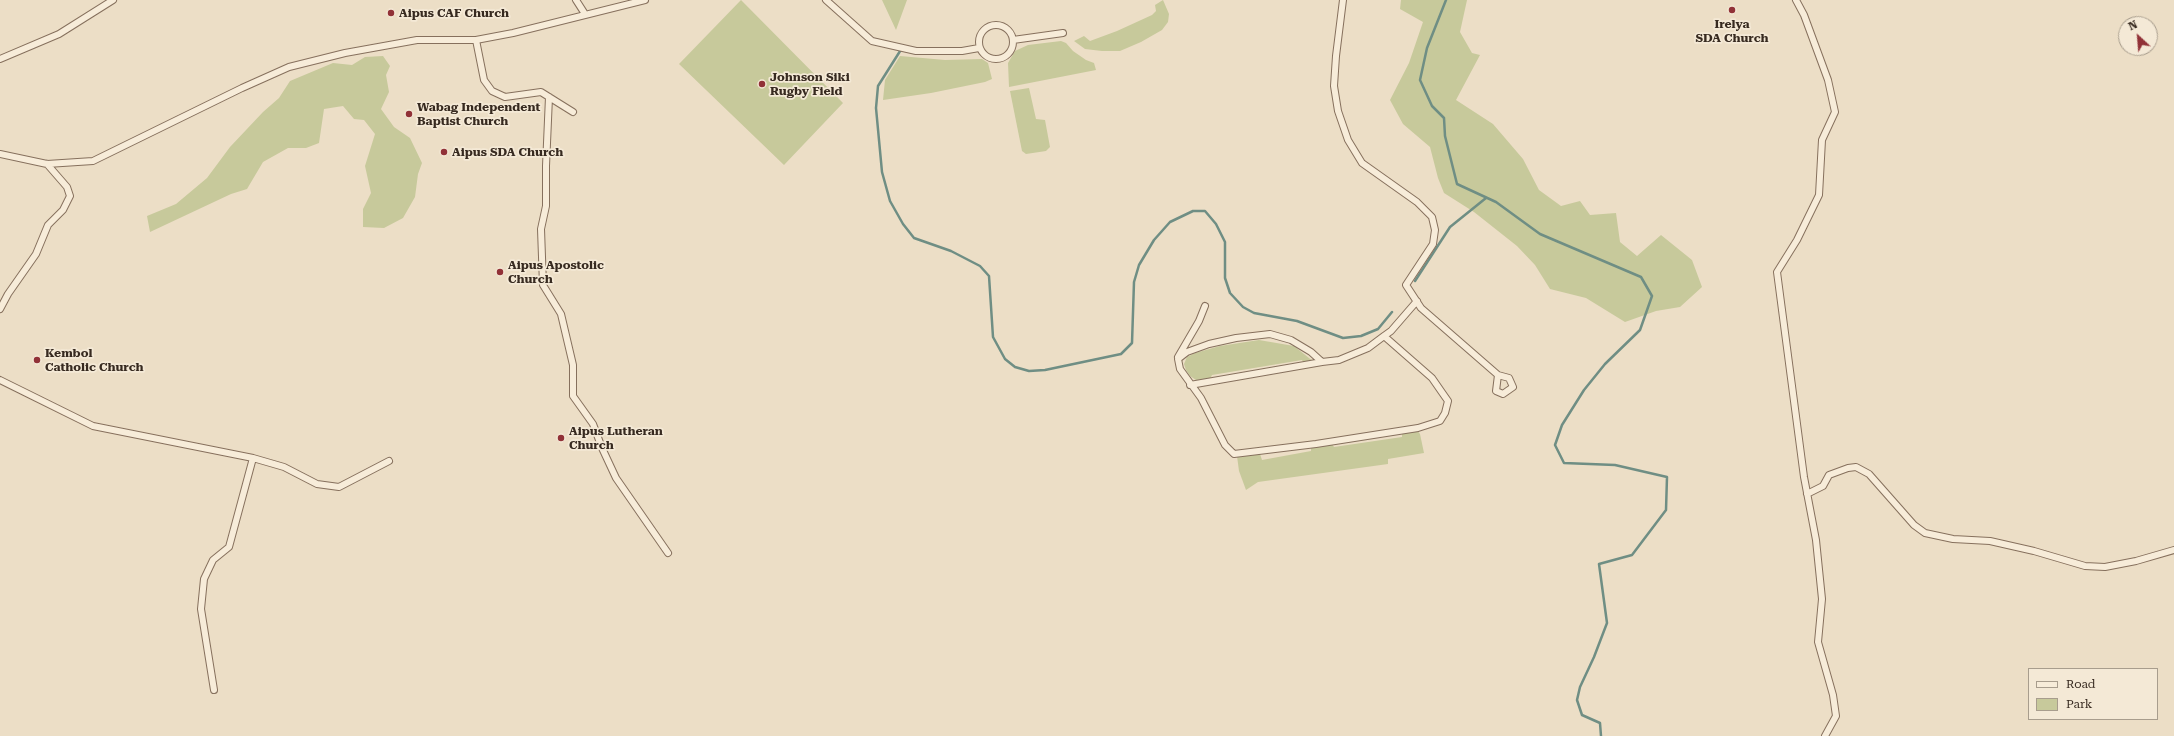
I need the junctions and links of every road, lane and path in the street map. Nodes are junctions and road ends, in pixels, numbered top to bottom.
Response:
1 (113, 0) edge
2 (576, 0) edge
3 (645, 0) edge
4 (826, 0) edge
5 (1343, 0) edge
6 (1796, 0) edge
7 (585, 14) junction
8 (1063, 34) dead end
9 (476, 40) junction
10 (1013, 40) junction
11 (979, 48) junction
12 (0, 59) edge
13 (549, 97) junction
14 (573, 112) dead end
15 (0, 154) edge
16 (47, 164) junction
17 (1417, 301) junction
18 (1205, 306) dead end
19 (0, 309) edge
20 (1384, 336) junction
21 (1178, 359) junction
22 (1322, 362) junction
23 (1498, 375) dead end
24 (0, 380) edge
25 (1190, 385) junction
26 (253, 458) junction
27 (389, 461) dead end
28 (1807, 494) junction
29 (2174, 550) edge
30 (668, 553) dead end
31 (214, 690) dead end
32 (1825, 736) edge

1 - 12 street
2 - 7 street
3 - 7 street
4 - 11 street
5 - 17 street
6 - 28 street
7 - 9 street
8 - 10 street
9 - 13 street
9 - 16 street
10 - 11 street
10 - 11 street
13 - 14 street
13 - 30 street
15 - 16 street
16 - 19 street
17 - 20 street
17 - 23 street
18 - 21 street
20 - 22 street
20 - 25 street
21 - 22 street
21 - 25 street
22 - 25 street
24 - 26 street
26 - 27 street
26 - 31 street
28 - 29 street
28 - 32 street

